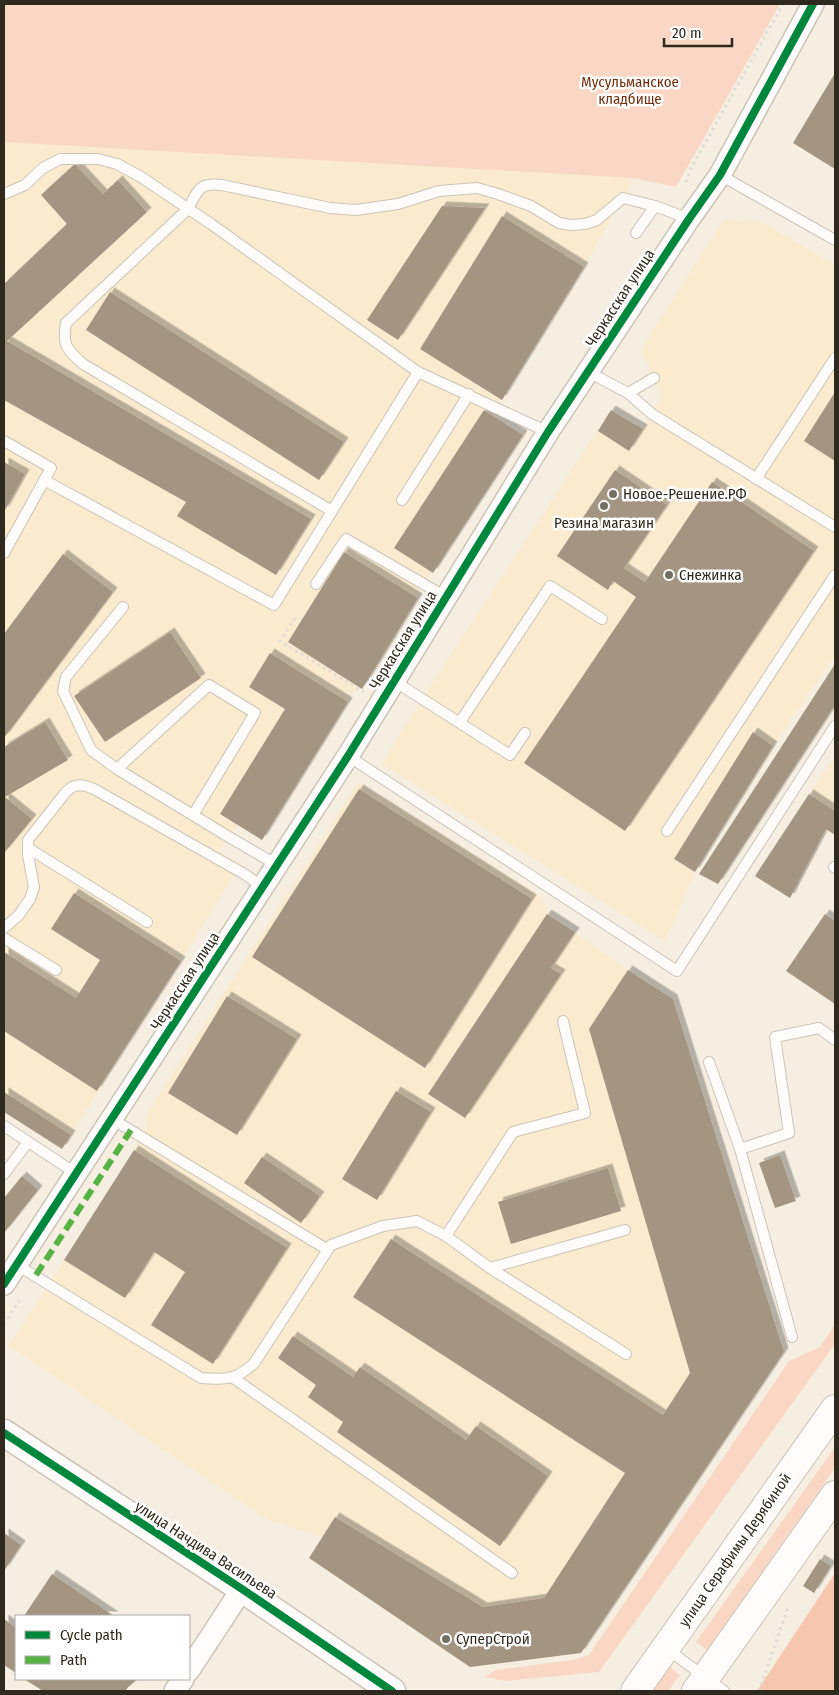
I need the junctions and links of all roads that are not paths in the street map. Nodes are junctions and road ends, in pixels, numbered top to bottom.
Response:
1 (814, 4) edge
2 (720, 175) junction
3 (4, 193) edge
4 (655, 206) junction
5 (188, 208) junction
6 (683, 216) junction
7 (636, 233) dead end
8 (835, 240) edge
9 (835, 358) edge
10 (418, 372) junction
11 (588, 372) junction
12 (654, 378) dead end
13 (628, 393) junction
14 (469, 394) junction
15 (548, 432) junction
16 (4, 441) edge
17 (756, 479) junction
18 (44, 480) junction
19 (402, 500) dead end
20 (332, 511) junction
21 (835, 527) edge
22 (4, 553) edge
23 (835, 575) edge
24 (316, 584) dead end
25 (446, 597) junction
26 (123, 607) dead end
27 (602, 619) dead end
28 (394, 681) junction
29 (460, 722) junction
30 (835, 726) edge
31 (525, 733) dead end
32 (348, 756) junction
33 (117, 769) junction
34 (193, 815) junction
35 (667, 832) dead end
36 (28, 848) junction
37 (276, 865) junction
38 (262, 887) junction
39 (147, 922) dead end
40 (4, 928) edge
41 (4, 938) edge
42 (56, 970) dead end
43 (563, 1021) dead end
44 (835, 1040) edge
45 (709, 1062) dead end
46 (112, 1119) junction
47 (4, 1126) edge
48 (28, 1142) junction
49 (740, 1149) junction
50 (4, 1174) edge
51 (77, 1174) junction
52 (625, 1230) dead end
53 (446, 1236) junction
54 (328, 1250) junction
55 (17, 1264) junction
56 (490, 1268) junction
57 (4, 1284) edge
58 (792, 1337) dead end
59 (626, 1354) dead end
60 (232, 1377) junction
61 (835, 1409) edge
62 (4, 1433) edge
63 (835, 1495) edge
64 (512, 1573) dead end
65 (242, 1589) junction
66 (666, 1648) junction
67 (190, 1668) edge
68 (182, 1680) edge
69 (709, 1687) edge
70 (175, 1691) edge
71 (392, 1691) edge
72 (635, 1691) edge

1 - 2 street, Черкасская улица
2 - 6 street, Черкасская улица
2 - 8 lane
3 - 5 lane
4 - 5 lane
4 - 6 lane
4 - 7 lane
5 - 10 lane
5 - 20 lane
6 - 11 street, Черкасская улица
9 - 17 lane
10 - 14 lane
10 - 20 lane
11 - 13 lane
11 - 15 street, Черкасская улица
12 - 13 lane
13 - 17 lane
14 - 15 lane
14 - 19 lane
15 - 25 street, Черкасская улица
16 - 18 lane
17 - 21 lane
18 - 20 lane
18 - 22 lane
23 - 35 lane
24 - 25 lane
25 - 28 street, Черкасская улица
26 - 33 lane
27 - 29 lane
28 - 29 lane
28 - 32 street, Черкасская улица
29 - 31 lane
30 - 32 lane
32 - 37 street, Черкасская улица
33 - 34 lane
33 - 34 lane
34 - 37 lane
36 - 38 lane
36 - 39 lane
36 - 40 lane
37 - 38 street, Черкасская улица
38 - 46 street, Черкасская улица
41 - 42 lane
43 - 53 lane
44 - 49 lane
45 - 49 lane
46 - 51 street, Черкасская улица
46 - 54 lane
47 - 48 lane
48 - 50 lane
48 - 51 lane
49 - 58 lane
51 - 55 street, Черкасская улица
52 - 56 lane
53 - 54 lane
53 - 56 lane
54 - 60 lane
55 - 57 street, Черкасская улица
55 - 60 lane
56 - 59 lane
60 - 64 lane
61 - 66 main road, улица Серафимы Дерябиной
62 - 65 street, улица Начдива Васильева
63 - 69 main road
65 - 67 street
65 - 71 street, улица Начдива Васильева
66 - 69 lane
66 - 72 main road, улица Серафимы Дерябиной
68 - 70 street

